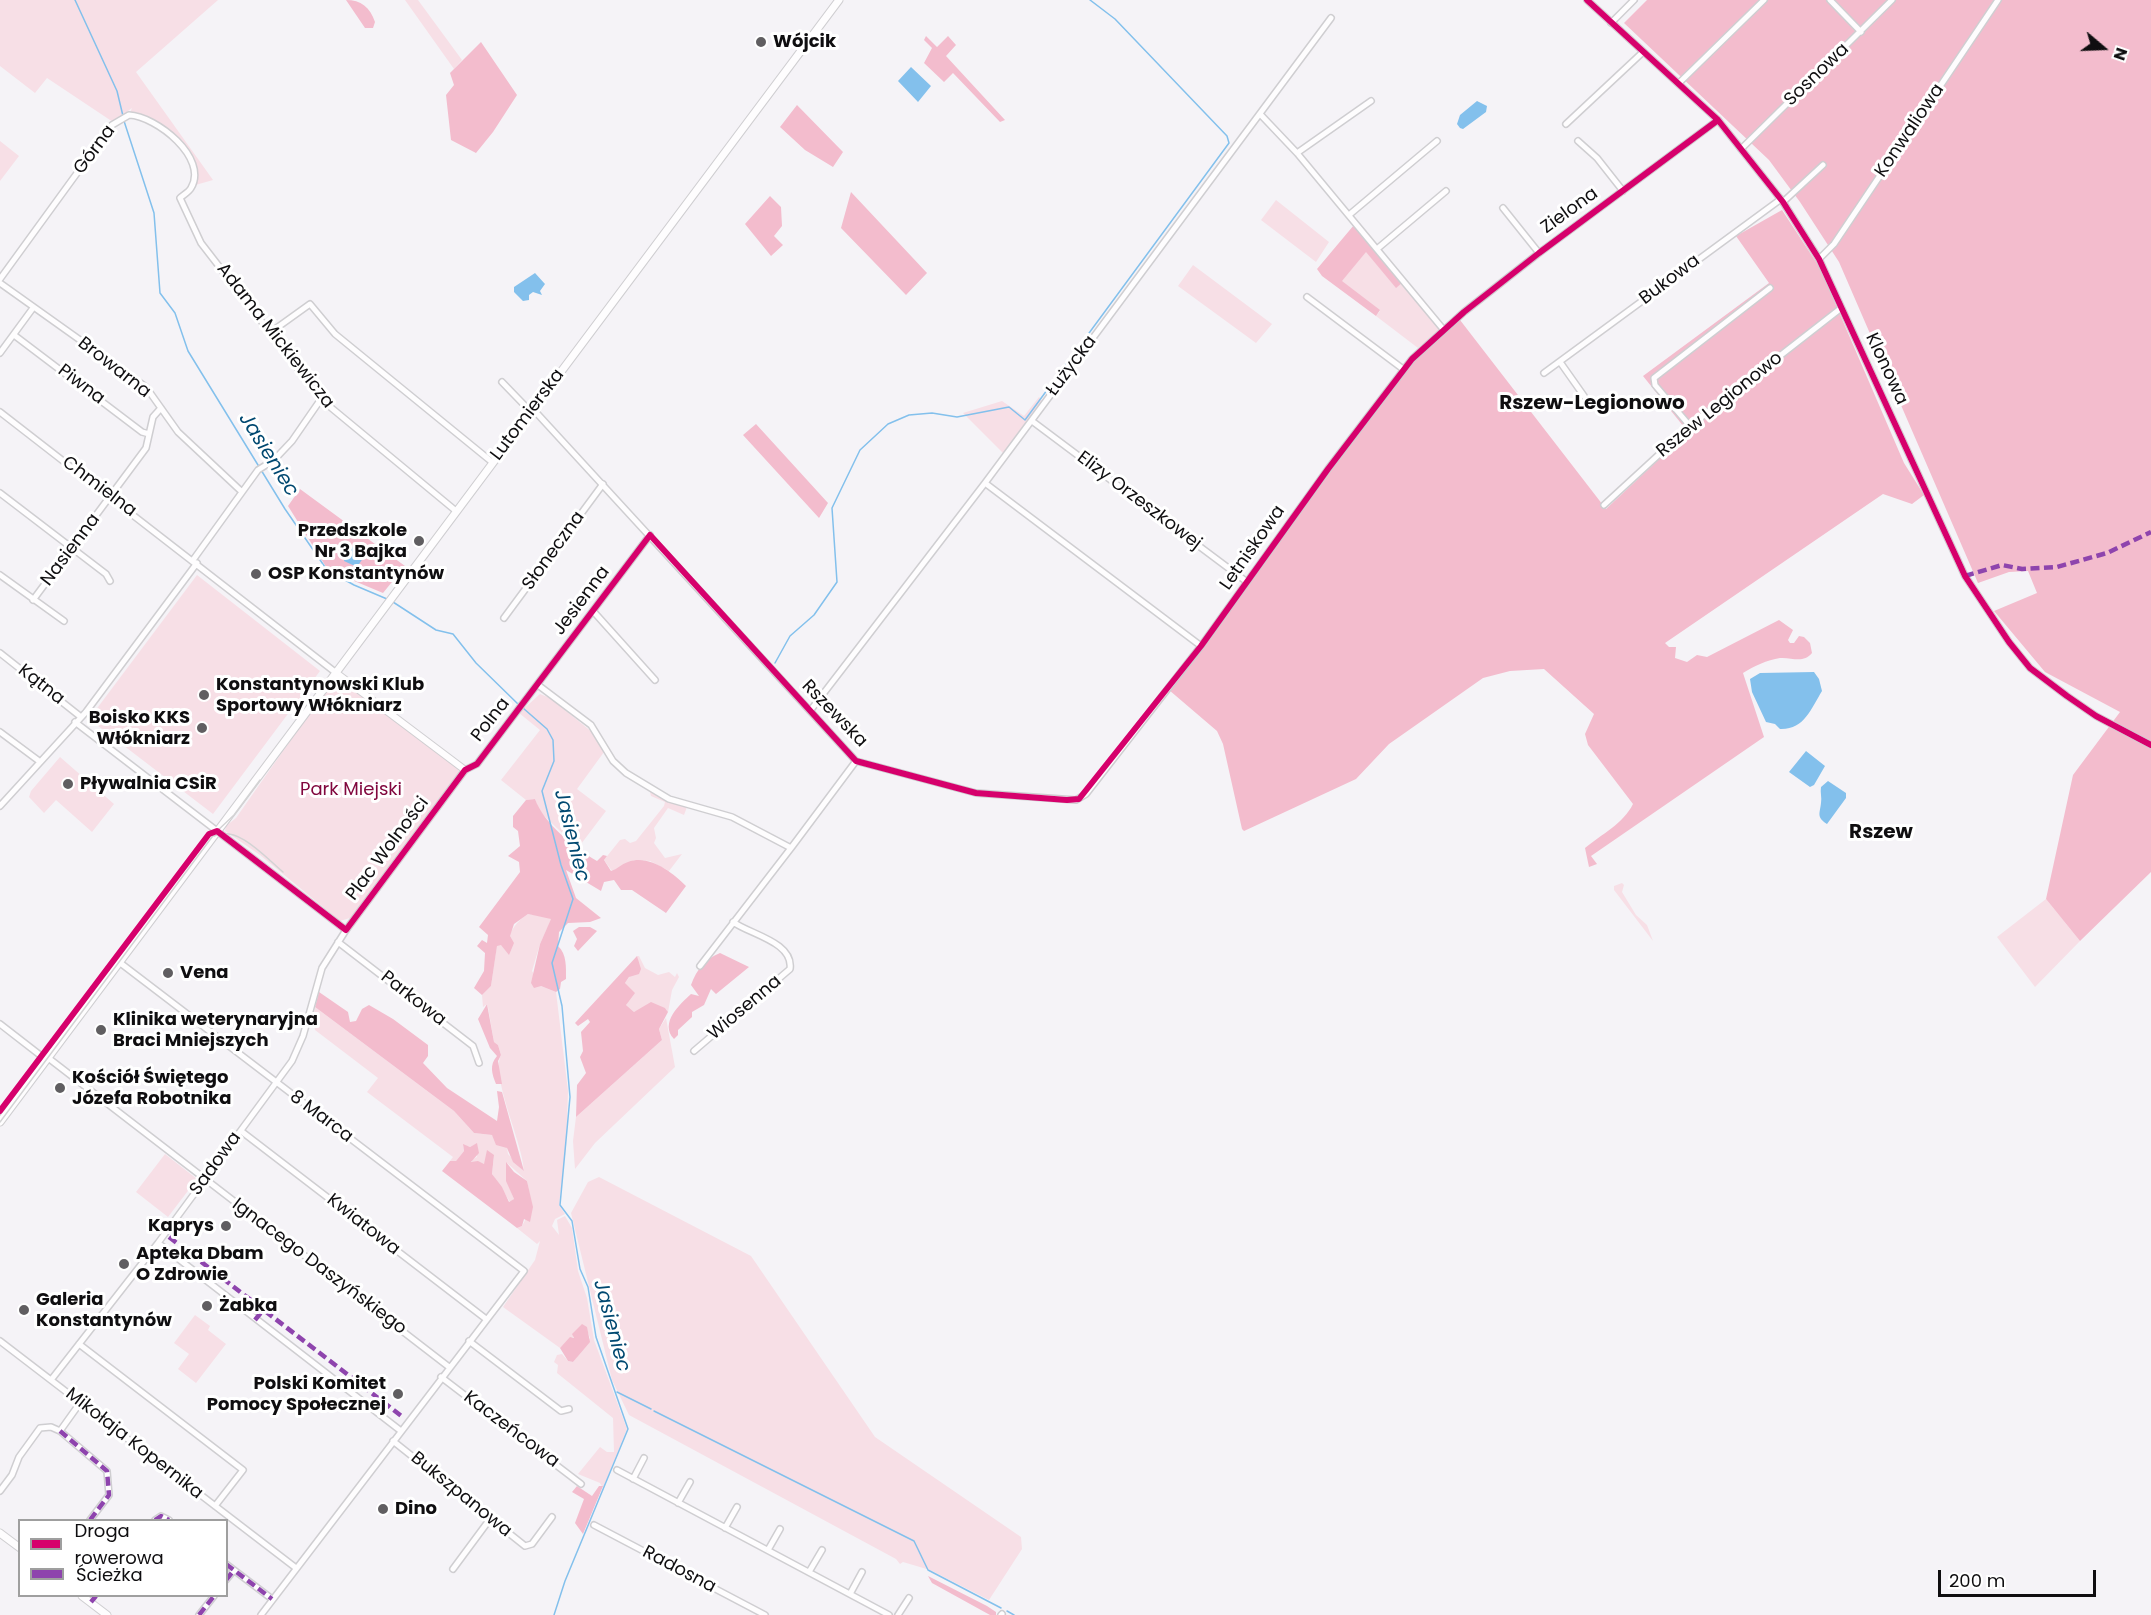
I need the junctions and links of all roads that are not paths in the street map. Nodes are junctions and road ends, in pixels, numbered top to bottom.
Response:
1 (839, 0) edge
2 (1587, 0) edge
3 (1634, 0) edge
4 (1764, 0) edge
5 (1830, 0) edge
6 (1892, 0) edge
7 (1998, 0) edge
8 (1331, 18) dead end
9 (1611, 23) junction
10 (1861, 32) junction
11 (1643, 52) junction
12 (1679, 83) junction
13 (1371, 101) dead end
14 (1260, 114) junction
15 (1718, 120) junction
16 (1566, 124) dead end
17 (1437, 141) dead end
18 (1578, 141) dead end
19 (1741, 149) junction
20 (1297, 153) junction
21 (1823, 165) dead end
22 (190, 190) joint
23 (1446, 191) dead end
24 (1623, 191) junction
25 (1782, 200) junction
26 (1503, 208) dead end
27 (1349, 215) junction
28 (1377, 249) junction
29 (1539, 253) junction
30 (1819, 259) junction
31 (0, 279) edge
32 (0, 284) edge
33 (1770, 288) dead end
34 (1307, 297) dead end
35 (33, 308) junction
36 (1840, 309) junction
37 (1443, 329) junction
38 (271, 332) junction
39 (14, 335) junction
40 (0, 353) edge
41 (1560, 362) junction
42 (1403, 369) junction
43 (1544, 373) dead end
44 (502, 382) dead end
45 (1584, 396) dead end
46 (321, 399) junction
47 (160, 408) junction
48 (531, 410) junction
49 (0, 412) edge
50 (1032, 421) junction
51 (1690, 426) junction
52 (149, 434) junction
53 (492, 462) junction
54 (985, 483) junction
55 (603, 484) junction
56 (241, 491) junction
57 (0, 493) edge
58 (111, 496) junction
59 (1604, 505) dead end
60 (456, 511) junction
61 (650, 536) junction
62 (71, 547) junction
63 (195, 561) junction
64 (0, 575) edge
65 (110, 581) dead end
66 (1247, 582) junction
67 (33, 600) junction
68 (593, 612) junction
69 (504, 618) dead end
70 (64, 621) dead end
71 (1201, 646) junction
72 (0, 653) edge
73 (335, 672) junction
74 (655, 680) dead end
75 (538, 685) junction
76 (810, 711) junction
77 (81, 717) junction
78 (75, 722) junction
79 (0, 732) edge
80 (2151, 745) edge
81 (856, 761) junction
82 (39, 762) junction
83 (465, 770) junction
84 (1091, 788) joint
85 (0, 806) edge
86 (217, 831) junction
87 (791, 848) junction
88 (734, 922) junction
89 (346, 930) junction
90 (338, 942) junction
91 (119, 962) junction
92 (700, 966) dead end
93 (0, 1024) edge
94 (694, 1051) dead end
95 (48, 1057) junction
96 (478, 1063) dead end
97 (276, 1083) junction
98 (0, 1122) edge
99 (241, 1131) junction
100 (205, 1180) junction
101 (158, 1243) junction
102 (486, 1319) junction
103 (0, 1341) edge
104 (469, 1341) junction
105 (79, 1344) junction
106 (449, 1367) junction
107 (441, 1377) junction
108 (51, 1380) junction
109 (80, 1403) junction
110 (569, 1409) dead end
111 (60, 1431) junction
112 (401, 1431) junction
113 (393, 1441) junction
114 (644, 1458) dead end
115 (616, 1470) dead end
116 (633, 1479) junction
117 (690, 1482) dead end
118 (581, 1484) dead end
119 (0, 1491) edge
120 (678, 1503) junction
121 (215, 1506) junction
122 (737, 1507) dead end
123 (552, 1517) dead end
124 (91, 1519) edge
125 (490, 1519) junction
126 (594, 1526) dead end
127 (725, 1528) junction
128 (780, 1529) dead end
129 (0, 1533) edge
130 (18, 1546) edge
131 (768, 1550) junction
132 (822, 1550) dead end
133 (228, 1566) edge
134 (296, 1568) junction
135 (453, 1569) dead end
136 (234, 1570) junction
137 (809, 1572) junction
138 (862, 1572) dead end
139 (228, 1578) edge
140 (850, 1594) junction
141 (84, 1597) edge
142 (95, 1597) edge
143 (213, 1597) edge
144 (909, 1598) dead end
145 (272, 1599) junction
146 (91, 1602) junction
147 (107, 1615) edge
148 (199, 1615) edge
149 (261, 1615) edge
150 (765, 1615) edge
151 (890, 1615) edge
152 (897, 1615) edge

1 - 48 main road, Lutomierska
2 - 9 street, Klonowa
3 - 9 street
4 - 12 street
5 - 10 street
6 - 10 street, Sosnowa
7 - 30 street, Konwaliowa
8 - 14 street, Łużycka
9 - 11 street, Klonowa
10 - 19 street, Sosnowa
11 - 12 street, Klonowa
11 - 16 street
12 - 15 street, Klonowa
13 - 20 street
14 - 20 street
14 - 50 street, Łużycka
15 - 19 street, Klonowa
15 - 24 street, Zielona
17 - 27 street
18 - 24 street
19 - 25 street, Klonowa
20 - 27 street
21 - 25 street
22 - 31 street, Górna
22 - 38 street, Adama Mickiewicza
23 - 28 street
24 - 29 street, Zielona
25 - 30 street, Klonowa
25 - 41 street, Bukowa
26 - 29 street
27 - 28 street
28 - 37 street
29 - 37 street, Zielona
30 - 36 street, Klonowa
32 - 35 street, Browarna
33 - 51 street
34 - 42 street
35 - 39 street
35 - 47 street, Browarna
36 - 51 street, Rszew Legionowo
36 - 80 street, Klonowa
37 - 42 street, Letniskowa
38 - 46 street, Adama Mickiewicza
38 - 53 street
39 - 40 street
39 - 52 street, Piwna
41 - 43 street, Bukowa
41 - 45 street
42 - 66 street, Letniskowa
44 - 48 street, Rszewska
46 - 56 street
46 - 60 street, Adama Mickiewicza
47 - 52 street, Nasienna
47 - 56 street, Browarna
48 - 53 main road, Lutomierska
48 - 55 street, Rszewska
49 - 58 street, Chmielna
50 - 54 street, Łużycka
50 - 66 street, Elizy Orzeszkowej
51 - 59 street, Rszew Legionowo
52 - 58 street, Nasienna
53 - 60 main road, Lutomierska
54 - 71 street
54 - 76 street, Łużycka
55 - 61 street, Rszewska
55 - 69 street, Słoneczna
56 - 63 street
57 - 62 street
58 - 62 street, Nasienna
58 - 63 street, Chmielna
60 - 73 main road, Lutomierska
61 - 68 street, Jesienna
61 - 76 street, Rszewska
62 - 65 street
62 - 67 street, Nasienna
63 - 73 street
63 - 77 street
64 - 67 street
66 - 71 street, Letniskowa
67 - 70 street
68 - 74 street
68 - 75 street, Jesienna
71 - 84 street, Letniskowa
72 - 77 street, Kątna
73 - 83 street
73 - 86 main road, Lutomierska
75 - 83 street, Polna
75 - 87 street
76 - 81 street, Rszewska
77 - 78 street
78 - 82 street
78 - 86 street
79 - 82 street
81 - 84 street, Rszewska
81 - 87 street
82 - 85 street
83 - 89 street, Plac Wolności
86 - 89 street
86 - 91 main road, Lutomierska
87 - 88 street
88 - 92 street
88 - 94 street, Wiosenna
89 - 90 street, Sadowa
90 - 96 street, Parkowa
90 - 97 street, Sadowa
91 - 95 main road, Lutomierska
91 - 97 street, 8 Marca
93 - 95 street, Ignacego Daszyńskiego
95 - 98 main road, Lutomierska
95 - 100 street, Ignacego Daszyńskiego
97 - 99 street, Sadowa
97 - 102 street, 8 Marca
99 - 100 street, Sadowa
99 - 102 street, Kwiatowa
100 - 101 street, Sadowa
100 - 106 street, Ignacego Daszyńskiego
101 - 105 street, Sadowa
101 - 112 street
102 - 104 street
103 - 108 street, Mikołaja Kopernika
104 - 106 street
104 - 110 street
105 - 108 street, Sadowa
105 - 121 street
106 - 107 street
107 - 112 street
107 - 118 street, Kaczeńcowa
108 - 109 street, Mikołaja Kopernika
109 - 111 street
109 - 121 street, Mikołaja Kopernika
111 - 119 street
111 - 124 street
112 - 113 street
113 - 125 street, Bukszpanowa
113 - 134 street
114 - 116 street
115 - 116 street
116 - 120 street
117 - 120 street
120 - 127 street
121 - 134 street, Mikołaja Kopernika
122 - 127 street
123 - 125 street, Bukszpanowa
125 - 135 street
126 - 150 street, Radosna
127 - 131 street
128 - 131 street
129 - 130 main road
131 - 137 street
132 - 137 street
133 - 136 street
134 - 145 street
136 - 139 street
136 - 145 street
137 - 140 street
138 - 140 street
140 - 151 street
141 - 146 main road
142 - 146 street
143 - 148 street
144 - 152 street
145 - 149 street
146 - 147 main road

